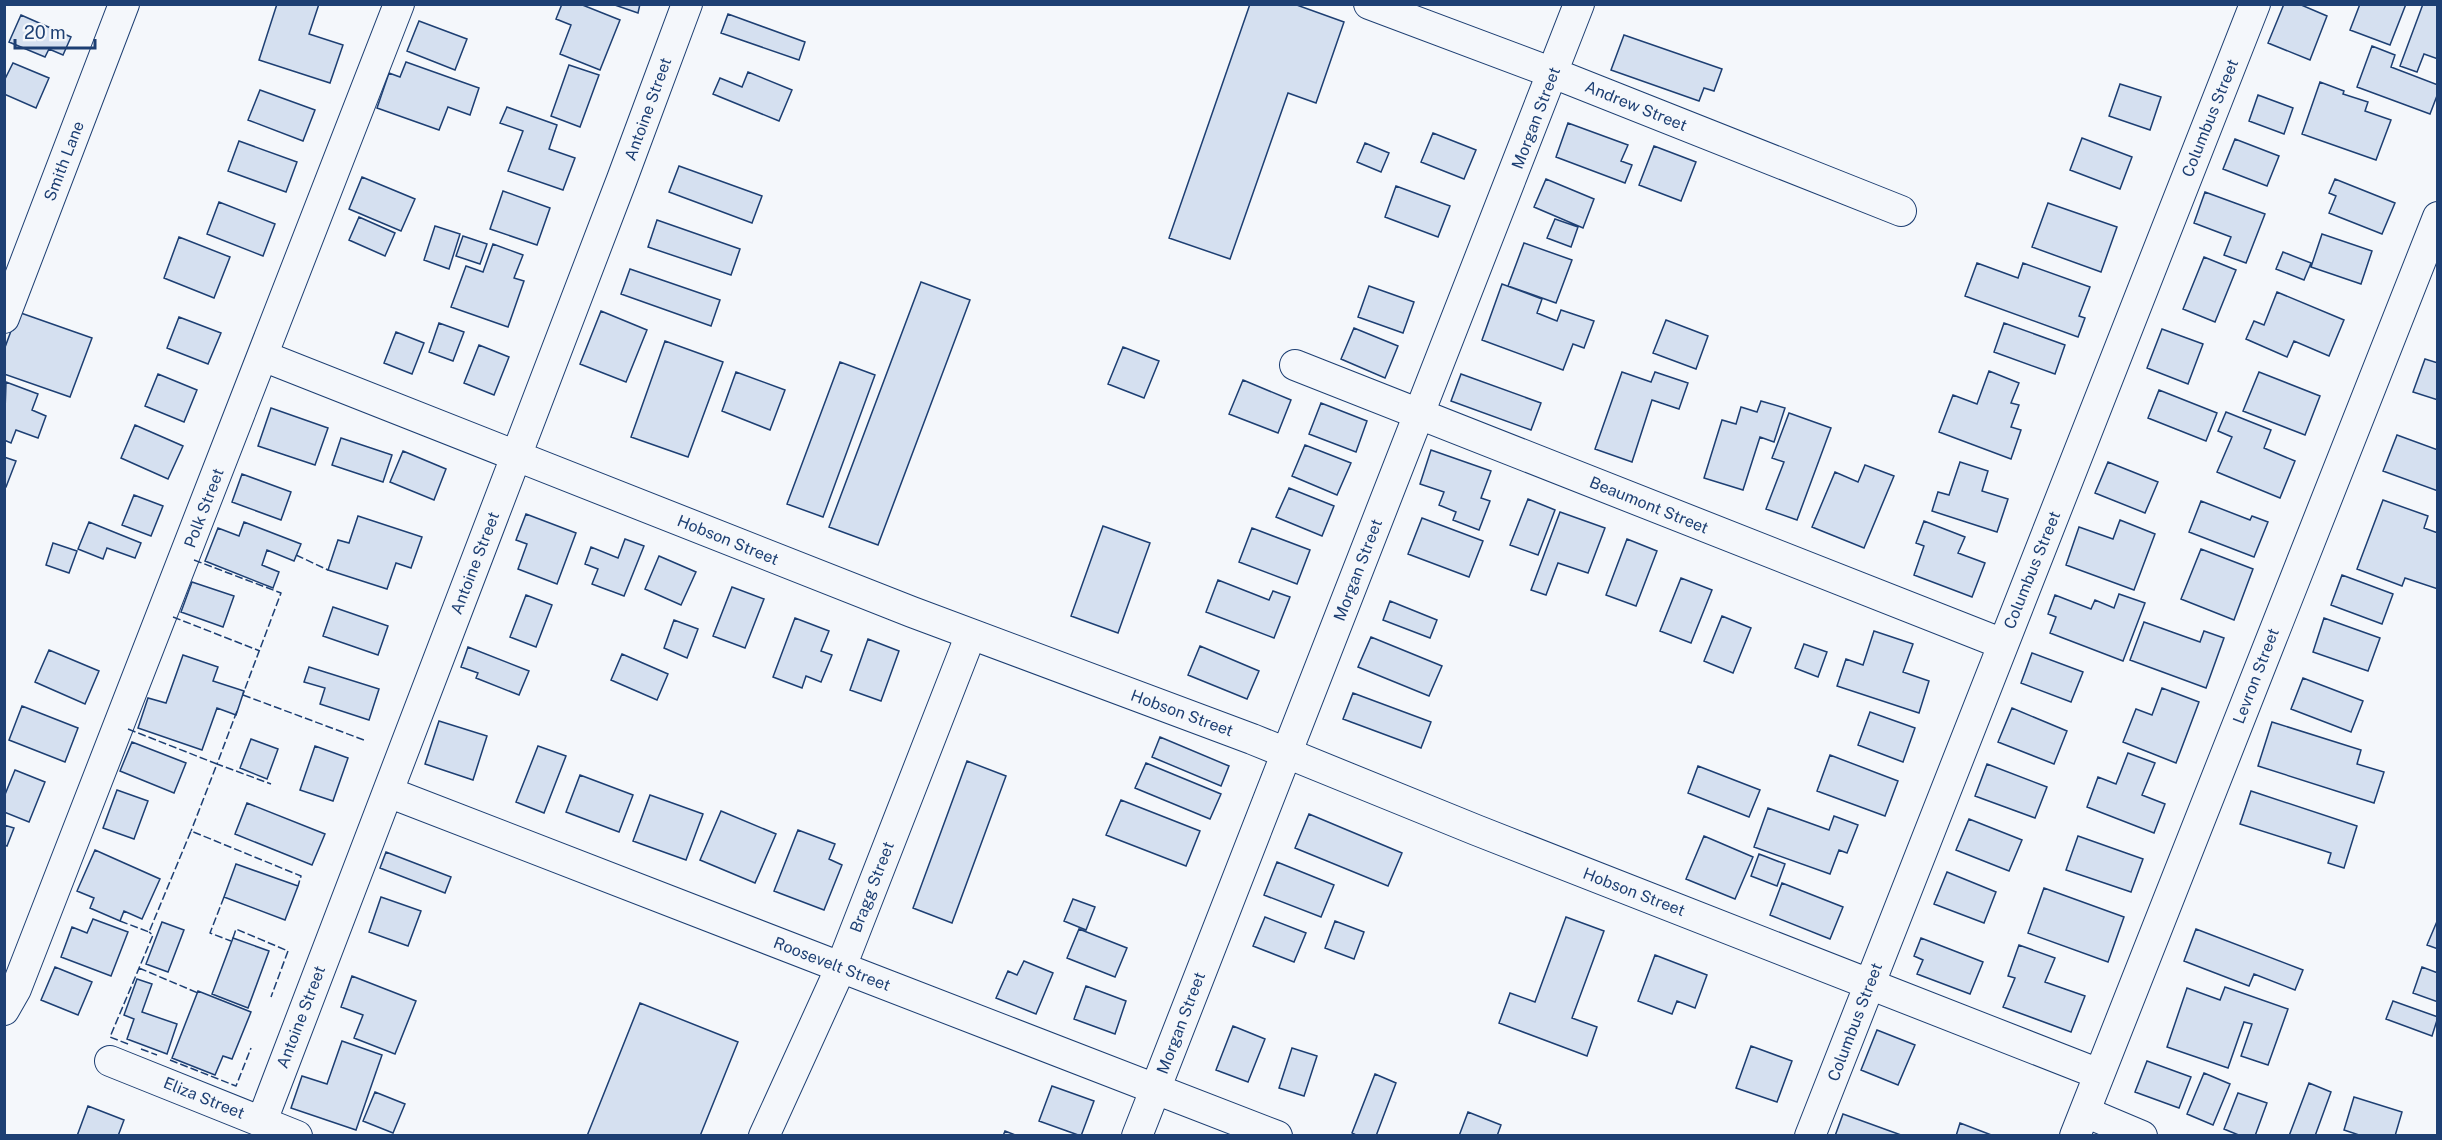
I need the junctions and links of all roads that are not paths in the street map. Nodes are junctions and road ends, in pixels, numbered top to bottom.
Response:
1 (124, 4) edge
2 (399, 4) edge
3 (687, 4) edge
4 (1369, 4) edge
5 (1579, 4) edge
6 (2255, 4) edge
7 (1553, 73) junction
8 (1901, 212) dead end
9 (2438, 218) edge
10 (4, 318) edge
11 (263, 357) junction
12 (1295, 365) dead end
13 (1419, 414) junction
14 (516, 456) junction
15 (971, 634) junction
16 (2002, 644) junction
17 (1287, 753) junction
18 (388, 792) junction
19 (841, 967) junction
20 (1869, 984) junction
21 (4, 1010) edge
22 (110, 1061) dead end
23 (2099, 1074) junction
24 (1155, 1089) junction
25 (262, 1121) junction
26 (2080, 1124) edge
27 (297, 1136) edge
28 (764, 1136) edge
29 (1137, 1136) edge
30 (1276, 1136) edge
31 (1810, 1136) edge
32 (2142, 1136) edge

1 - 10 street, Smith Lane
2 - 11 street, Polk Street
3 - 14 street, Antoine Street
4 - 7 street, Andrew Street
5 - 7 street, Morgan Street
6 - 16 street, Columbus Street
7 - 8 street, Andrew Street
7 - 13 street, Morgan Street
9 - 23 street, Levron Street
11 - 14 street, Hobson Street
11 - 21 street, Polk Street
12 - 13 street, Beaumont Street
13 - 16 street, Beaumont Street
13 - 17 street, Morgan Street
14 - 15 street, Hobson Street
14 - 18 street, Antoine Street
15 - 17 street, Hobson Street
15 - 19 street, Bragg Street
16 - 20 street, Columbus Street
17 - 20 street, Hobson Street
17 - 24 street, Morgan Street
18 - 19 street, Roosevelt Street
18 - 25 street, Antoine Street
19 - 24 street, Roosevelt Street
19 - 28 street, Bragg Street
20 - 23 street, Hobson Street
20 - 31 street, Columbus Street
22 - 25 street, Eliza Street
23 - 26 street, Levron Street
24 - 29 street, Morgan Street
24 - 30 street, Roosevelt Street
25 - 27 street, Eliza Street
26 - 32 street

